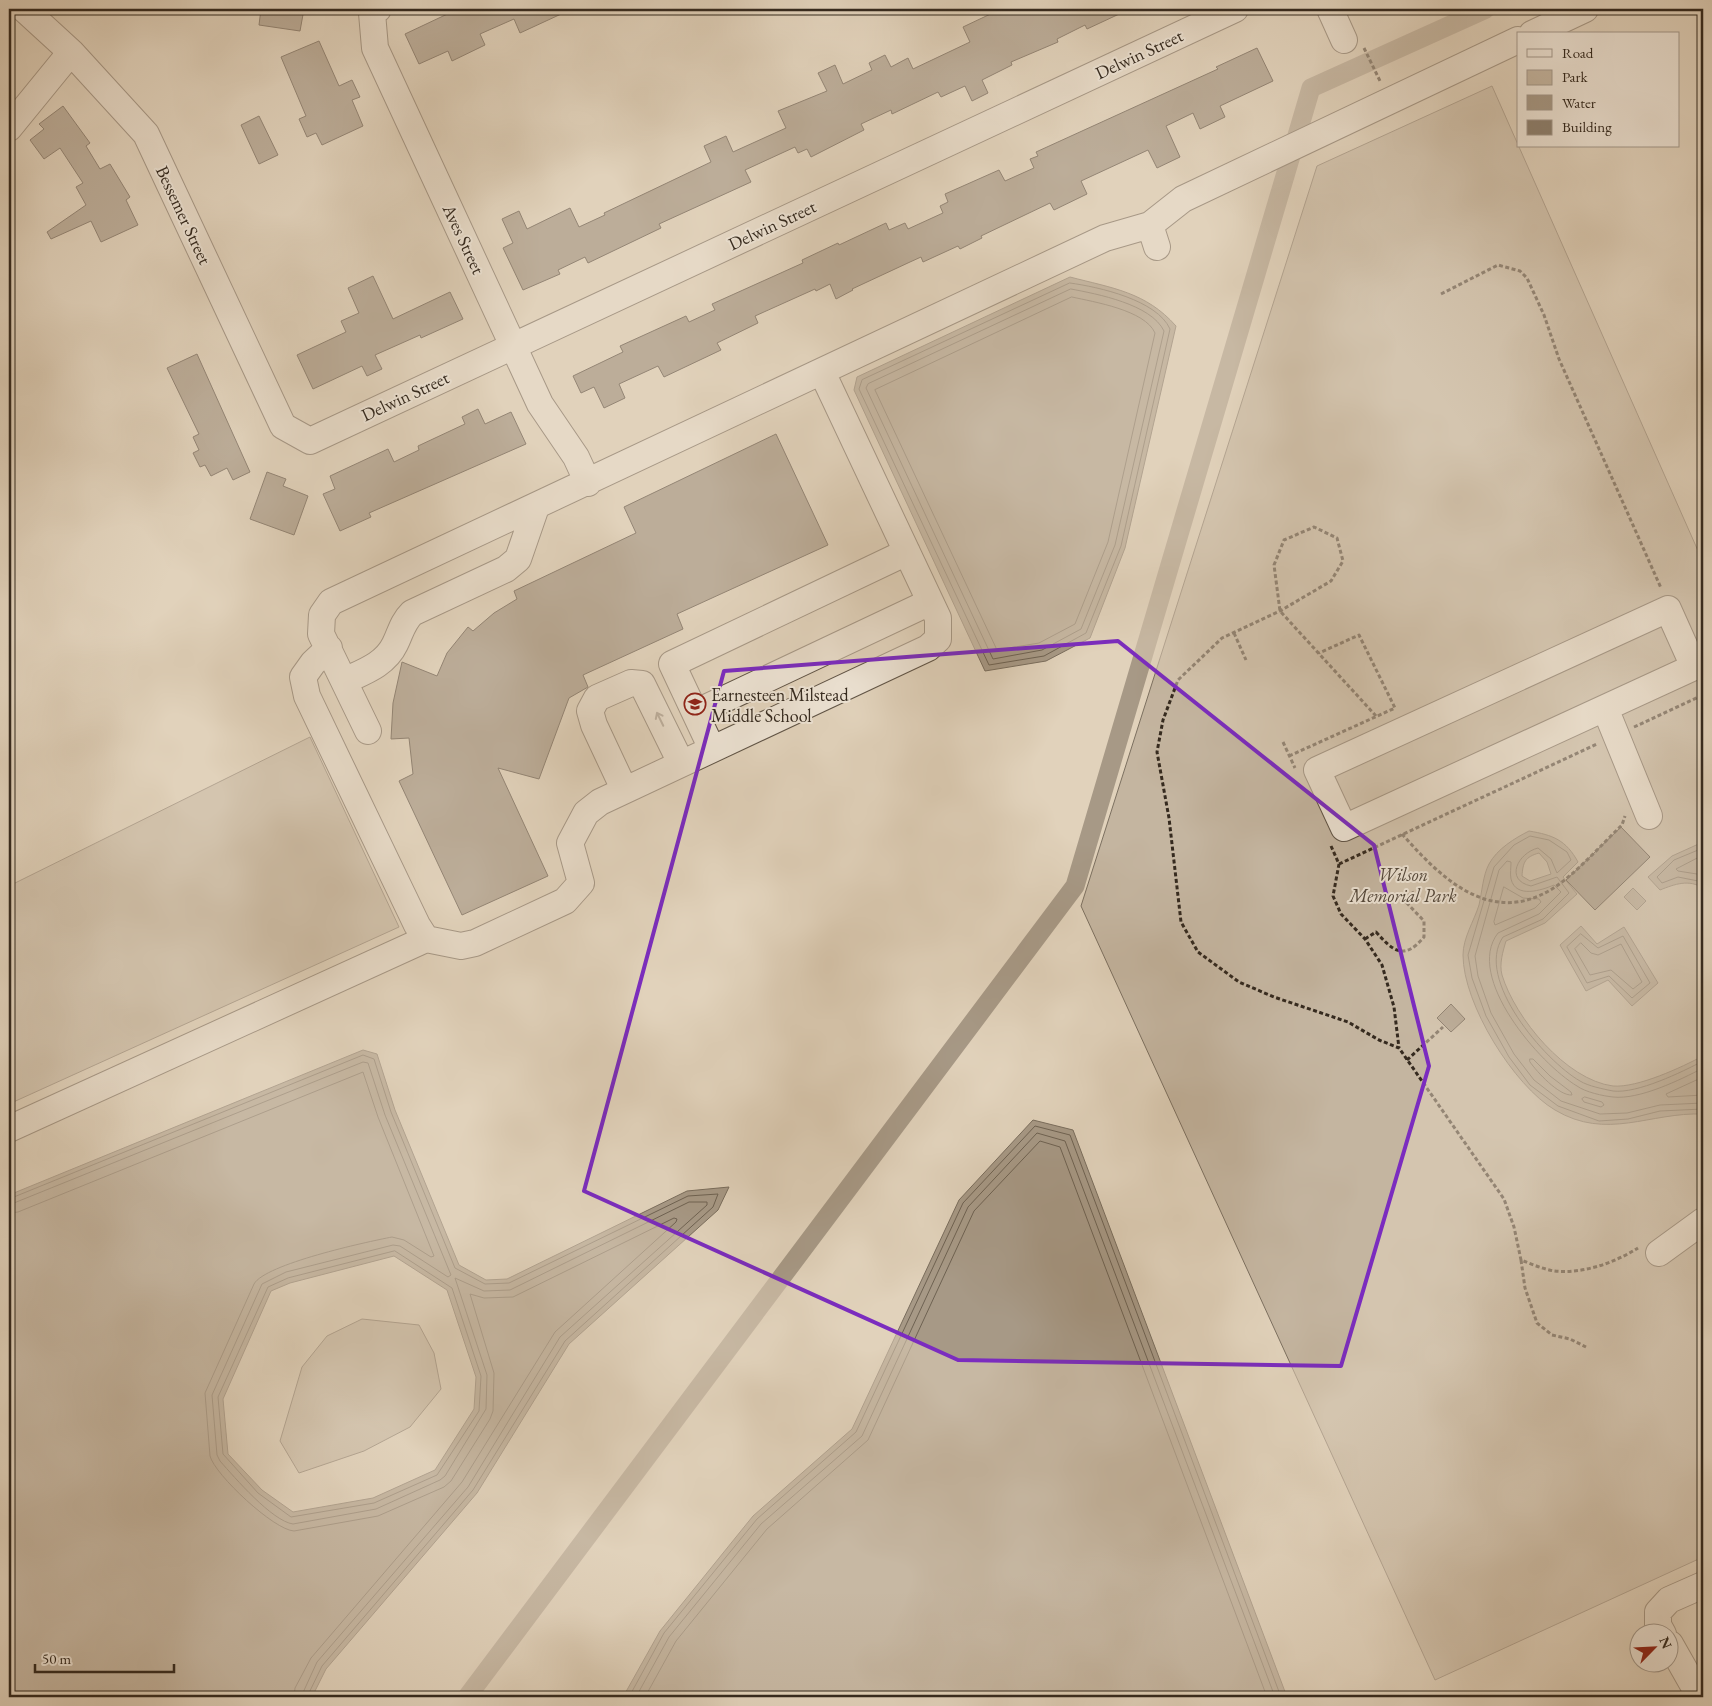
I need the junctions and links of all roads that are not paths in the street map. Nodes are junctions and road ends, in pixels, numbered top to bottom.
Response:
1 (24, 9) edge
2 (1235, 9) edge
3 (1330, 9) edge
4 (1585, 9) edge
5 (375, 11) edge
6 (1536, 32) edge
7 (1517, 40) edge
8 (1354, 44) road end
9 (71, 52) junction
10 (9, 128) edge
11 (514, 346) junction
12 (822, 372) junction
13 (310, 441) joint
14 (588, 483) junction
15 (536, 507) junction
16 (907, 552) junction
17 (930, 602) junction
18 (1693, 636) edge
19 (329, 648) junction
20 (344, 681) junction
21 (1605, 708) junction
22 (695, 714) junction
23 (368, 731) dead end
24 (712, 749) junction
25 (681, 763) junction
26 (624, 789) junction
27 (1649, 816) dead end
28 (426, 939) junction
29 (9, 1128) edge
30 (1703, 1221) edge
31 (1659, 1253) road end
32 (1703, 1585) edge
33 (1658, 1624) edge
34 (1680, 1662) edge
35 (1700, 1697) edge

1 - 9 street, Bessemer Street
2 - 11 street, Delwin Street
3 - 8 street
4 - 6 street
5 - 11 street, Aves Street
7 - 12 street
9 - 10 street
9 - 13 street, Bessemer Street
11 - 13 street, Delwin Street
11 - 14 street, Aves Street
12 - 14 street
12 - 16 street
14 - 15 street
15 - 19 street
15 - 20 street
16 - 17 street
16 - 22 street
17 - 22 street
17 - 24 street
18 - 21 street
18 - 21 street
19 - 20 street
19 - 28 street
20 - 23 street
21 - 27 street
22 - 24 street
24 - 25 street
25 - 26 street
25 -> 26 street
26 - 28 street
28 - 29 street
30 - 31 street
32 - 33 street
34 - 35 street

